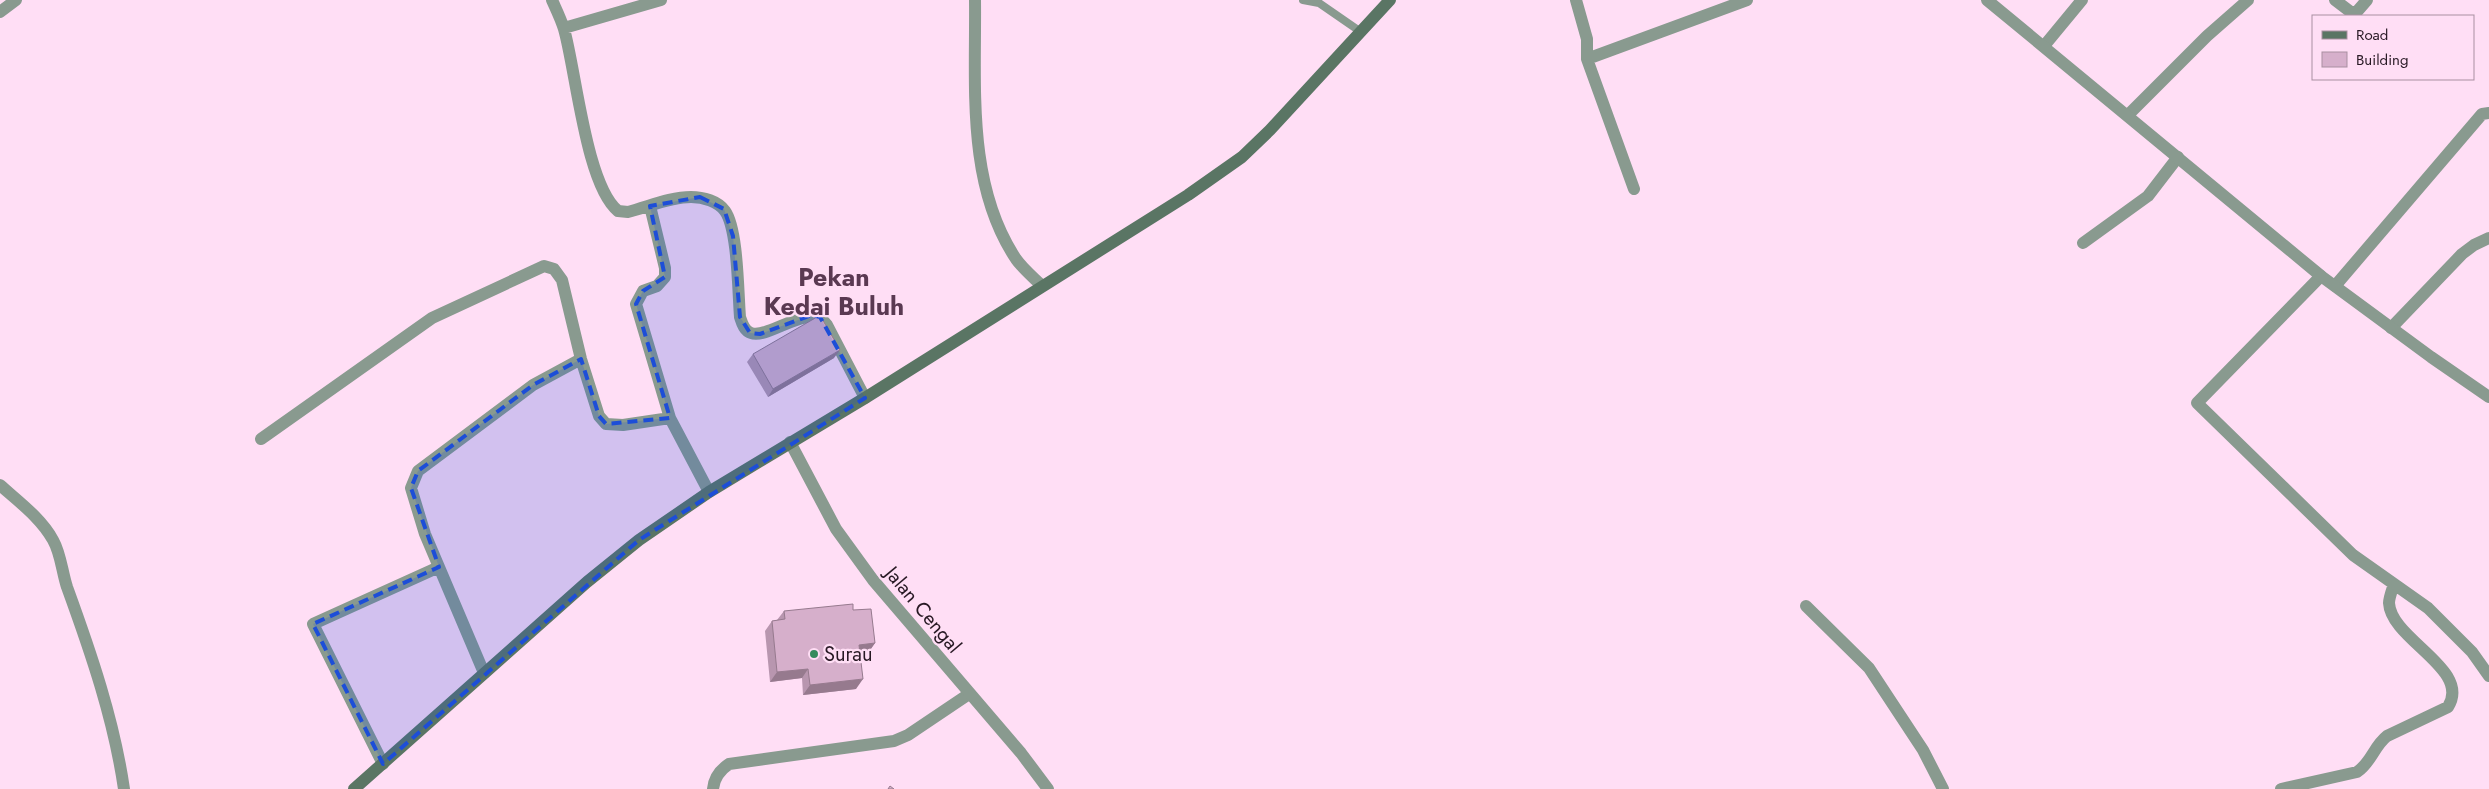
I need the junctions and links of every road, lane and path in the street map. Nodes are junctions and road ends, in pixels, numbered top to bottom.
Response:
1 (16, 0) edge
2 (552, 0) edge
3 (661, 0) edge
4 (975, 0) edge
5 (1303, 0) edge
6 (1390, 0) edge
7 (1576, 0) edge
8 (1747, 0) edge
9 (1987, 0) edge
10 (2082, 0) edge
11 (2248, 0) edge
12 (2335, 0) edge
13 (2367, 0) edge
14 (0, 12) edge
15 (2354, 15) edge
16 (2356, 15) edge
17 (564, 28) junction
18 (1361, 32) junction
19 (2044, 46) junction
20 (1587, 59) junction
21 (2489, 112) edge
22 (2128, 115) junction
23 (2178, 157) junction
24 (1634, 189) dead end
25 (650, 206) junction
26 (2489, 238) edge
27 (2083, 243) dead end
28 (2321, 276) junction
29 (1042, 286) junction
30 (2335, 286) junction
31 (2391, 328) junction
32 (581, 359) junction
33 (2489, 397) edge
34 (865, 398) junction
35 (670, 418) junction
36 (261, 439) dead end
37 (790, 442) junction
38 (0, 485) edge
39 (709, 492) junction
40 (439, 567) junction
41 (2394, 584) junction
42 (1806, 606) dead end
43 (484, 673) junction
44 (2489, 676) edge
45 (969, 694) junction
46 (383, 764) junction
47 (124, 789) edge
48 (354, 789) edge
49 (713, 789) edge
50 (1048, 789) edge
51 (1943, 789) edge
52 (2281, 789) edge

1 - 14 street
2 - 17 street
3 - 17 street
4 - 29 street
5 - 18 lane
6 - 18 main road
7 - 20 street
8 - 20 street
9 - 19 street
10 - 19 street
11 - 22 street
12 - 15 street
13 - 16 street
17 - 25 street
18 - 29 main road
19 - 22 street
20 - 24 street
21 - 30 street
22 - 23 street
23 - 27 street
23 - 28 street
25 - 34 street
25 - 35 street
26 - 31 street
28 - 30 street
28 - 41 street
29 - 34 main road
30 - 31 street
31 - 33 street
32 - 35 street
32 - 36 street
32 - 40 street
34 - 37 main road
35 - 39 street
37 - 39 main road
37 - 45 street, Jalan Cengal
38 - 47 street
39 - 43 main road
40 - 43 street
40 - 46 street
41 - 44 street
41 - 52 street
42 - 51 street
43 - 46 main road
45 - 49 street
45 - 50 street, Jalan Cengal
46 - 48 main road

